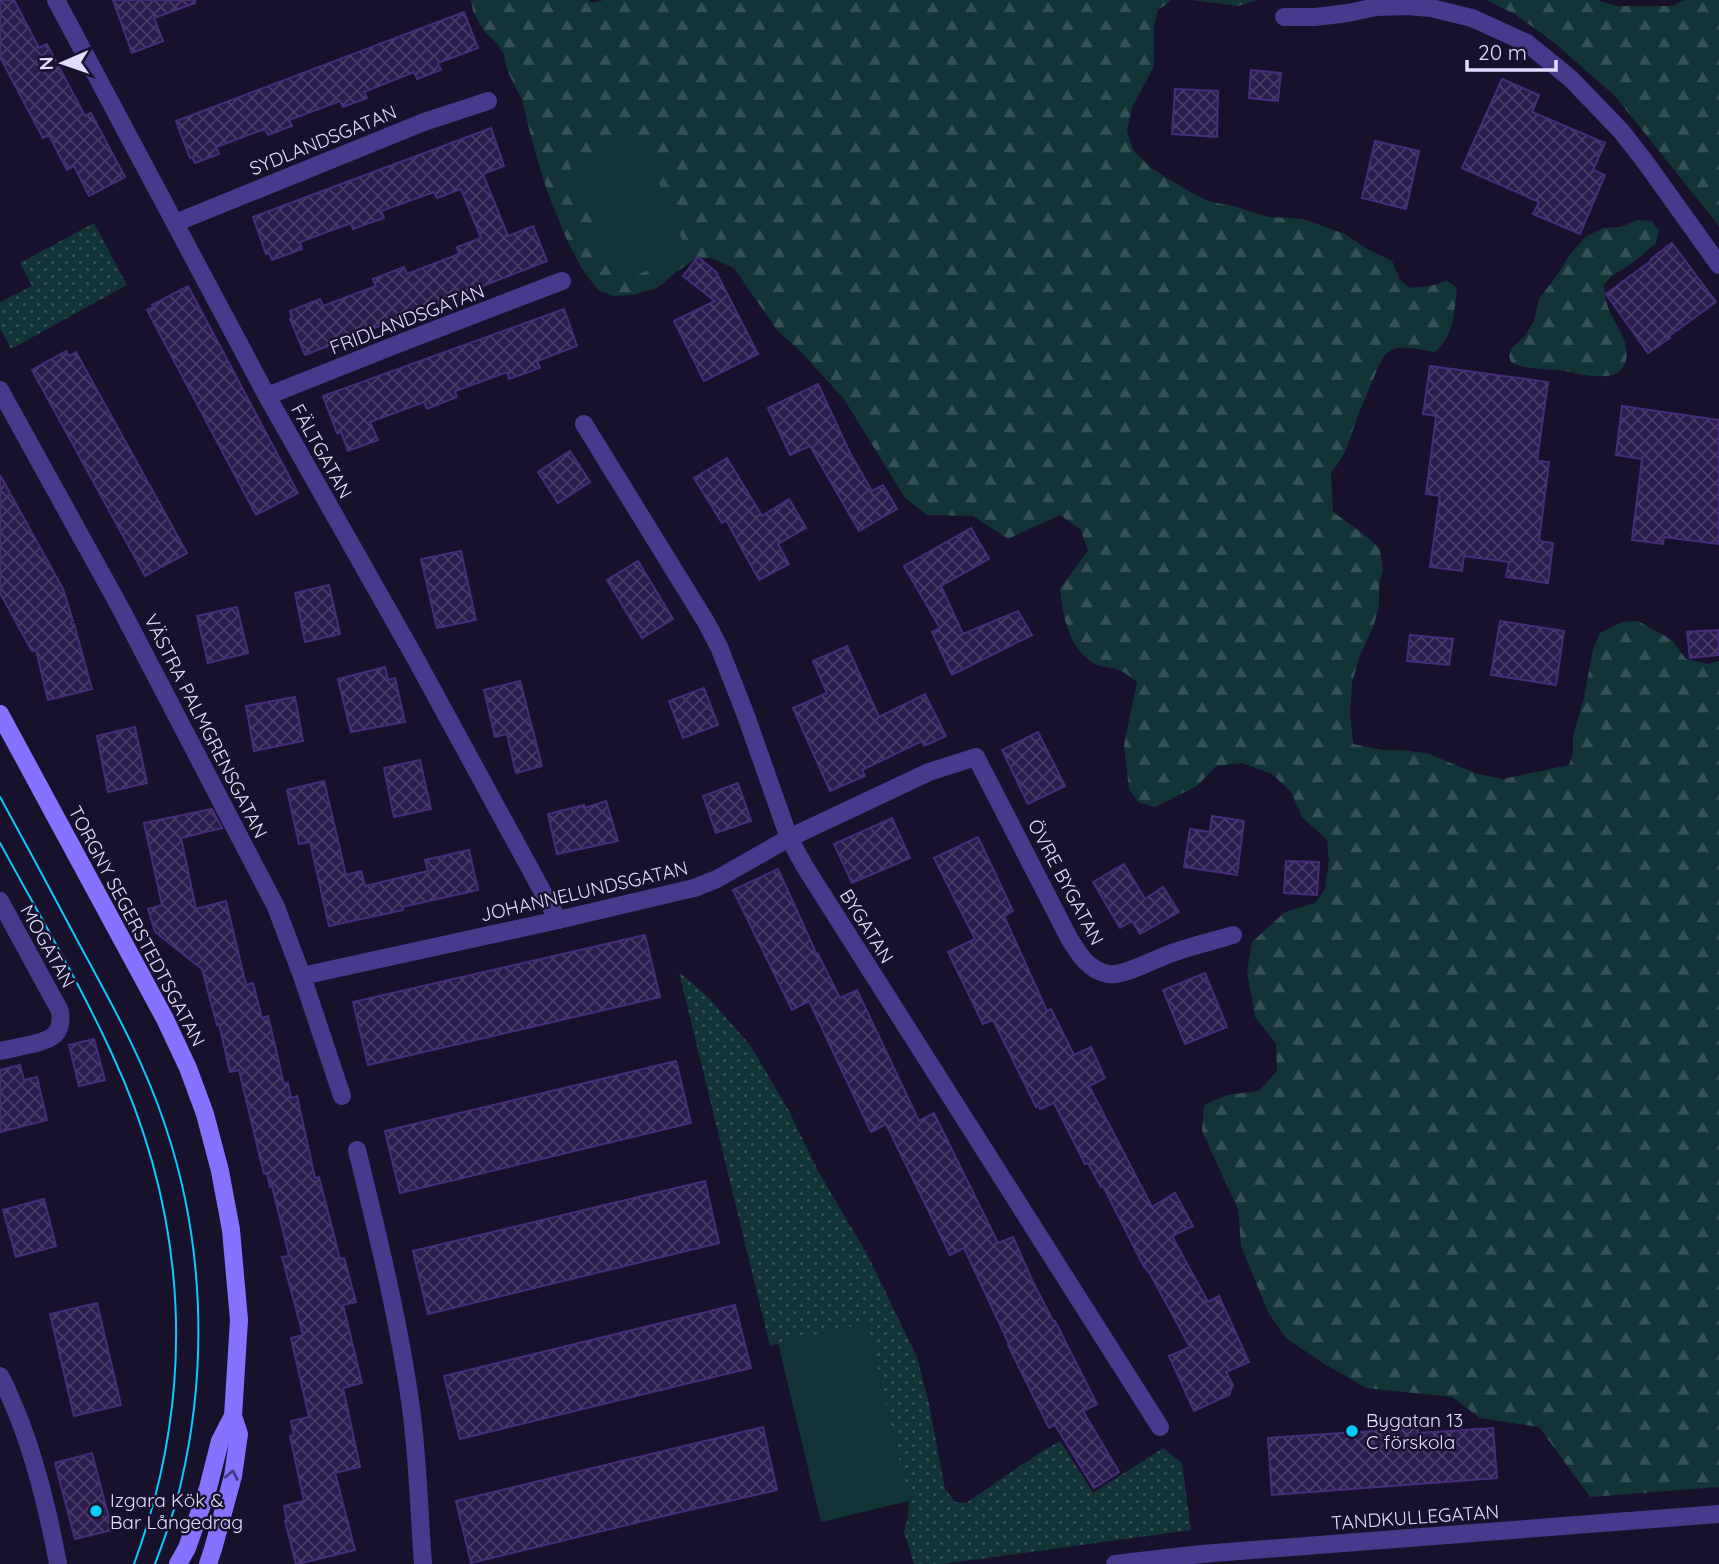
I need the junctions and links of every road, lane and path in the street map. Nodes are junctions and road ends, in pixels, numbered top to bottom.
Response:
1 (56, 0) edge
2 (1284, 17) dead end
3 (488, 101) dead end
4 (175, 223) junction
5 (1719, 265) edge
6 (562, 281) dead end
7 (0, 390) edge
8 (267, 396) junction
9 (584, 424) dead end
10 (0, 714) edge
11 (976, 757) joint
12 (789, 838) junction
13 (0, 901) edge
14 (558, 920) junction
15 (1233, 935) dead end
16 (302, 976) junction
17 (0, 1051) edge
18 (342, 1096) dead end
19 (357, 1150) dead end
20 (0, 1376) edge
21 (233, 1416) junction
22 (1160, 1427) dead end
23 (1719, 1514) edge
24 (58, 1564) edge
25 (178, 1564) edge
26 (208, 1564) edge
27 (423, 1564) edge
28 (1115, 1564) edge

1 - 4 street, FÄLTGATAN
2 - 5 street
3 - 4 street, SYDLANDSGATAN
4 - 8 street, FÄLTGATAN
6 - 8 street, FRIDLANDSGATAN
7 - 16 street, VÄSTRA PALMGRENSGATAN
8 - 14 street, FÄLTGATAN
9 - 12 street, BYGATAN
10 - 21 street, TORGNY SEGERSTEDTSGATAN
11 - 12 street, JOHANNELUNDSGATAN
11 - 15 street, ÖVRE BYGATAN
12 - 14 street, JOHANNELUNDSGATAN
12 - 22 street, BYGATAN
13 - 17 street, MOGATAN
14 - 16 street, JOHANNELUNDSGATAN
16 - 18 street, VÄSTRA PALMGRENSGATAN
19 - 27 street
20 - 24 street
21 - 25 street, TORGNY SEGERSTEDTSGATAN
26 -> 21 street, TORGNY SEGERSTEDTSGATAN
23 - 28 street, TANDKULLEGATAN

